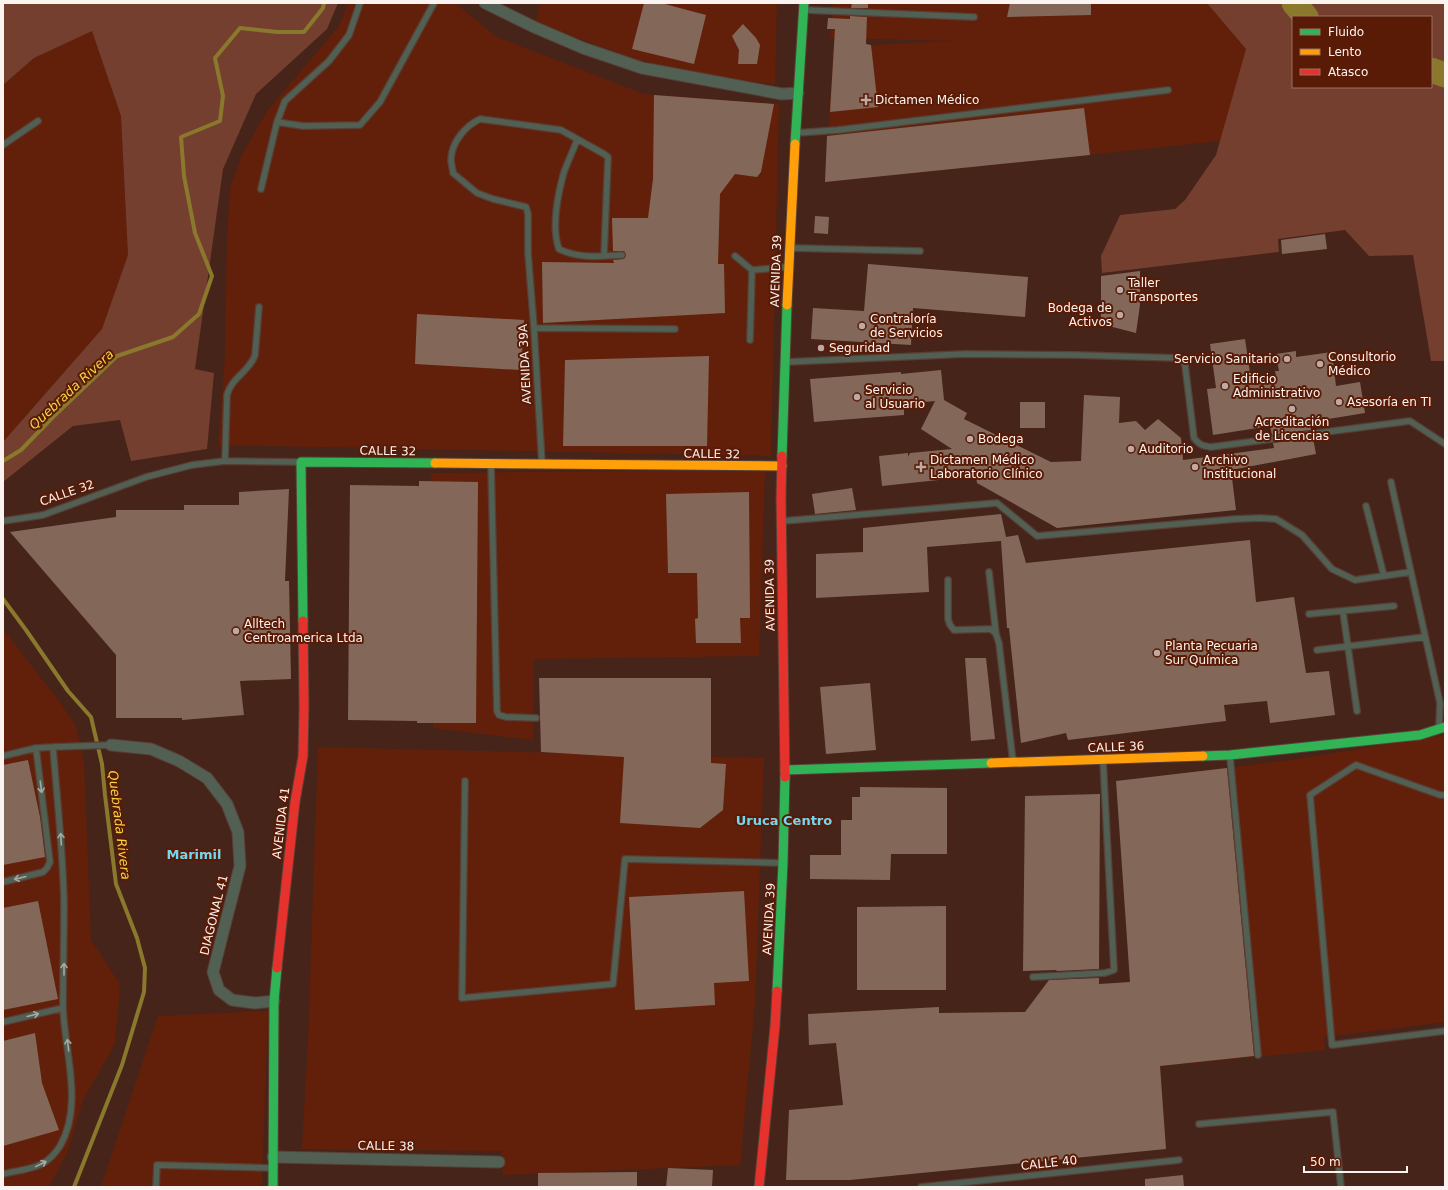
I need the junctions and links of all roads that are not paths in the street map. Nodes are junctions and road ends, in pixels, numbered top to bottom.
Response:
1 (360, 3) edge
2 (434, 3) edge
3 (485, 3) edge
4 (804, 5) edge
5 (974, 17) dead end
6 (1168, 90) dead end
7 (798, 93) junction
8 (38, 120) dead end
9 (277, 122) junction
10 (796, 133) junction
11 (577, 140) junction
12 (3, 145) edge
13 (261, 189) dead end
14 (789, 248) junction
15 (920, 251) dead end
16 (622, 255) dead end
17 (604, 256) junction
18 (735, 256) dead end
19 (788, 267) junction
20 (752, 270) junction
21 (259, 307) dead end
22 (534, 328) junction
23 (675, 329) dead end
24 (750, 340) dead end
25 (785, 362) junction
26 (1445, 444) edge
27 (225, 462) junction
28 (301, 462) junction
29 (492, 464) junction
30 (542, 464) junction
31 (782, 466) junction
32 (1391, 482) dead end
33 (1366, 506) dead end
34 (3, 521) edge
35 (781, 521) junction
36 (989, 572) dead end
37 (1411, 572) junction
38 (1384, 576) junction
39 (948, 580) dead end
40 (1394, 606) dead end
41 (1343, 612) junction
42 (1309, 614) dead end
43 (996, 634) junction
44 (1425, 637) junction
45 (1348, 646) junction
46 (1317, 650) dead end
47 (1358, 711) dead end
48 (536, 718) dead end
49 (1442, 728) edge
50 (111, 745) joint
51 (53, 747) junction
52 (36, 748) junction
53 (1230, 755) junction
54 (3, 756) edge
55 (1103, 759) junction
56 (1014, 762) junction
57 (785, 770) junction
58 (465, 781) dead end
59 (1445, 795) edge
60 (783, 864) junction
61 (3, 882) edge
62 (1033, 977) dead end
63 (274, 1001) junction
64 (64, 1008) junction
65 (3, 1022) edge
66 (1445, 1031) edge
67 (1258, 1055) dead end
68 (1199, 1124) dead end
69 (273, 1156) junction
70 (1179, 1160) dead end
71 (499, 1162) dead end
72 (273, 1168) junction
73 (3, 1174) edge
74 (156, 1187) edge
75 (273, 1187) edge
76 (759, 1187) edge
77 (921, 1187) edge
78 (1341, 1187) edge

1 - 9 lane
2 - 9 lane
3 - 7 street
4 - 5 lane
4 - 7 street, AVENIDA 39
6 - 10 lane
7 - 10 street, AVENIDA 39
8 - 12 lane
9 - 13 lane
10 - 14 street, AVENIDA 39
11 - 17 lane
11 - 17 lane
11 - 22 lane, AVENIDA 39A
14 - 15 lane
14 - 19 street, AVENIDA 39
16 - 17 lane
18 - 20 lane
19 - 20 lane
19 - 25 street, AVENIDA 39
20 - 24 lane
21 - 27 lane
22 - 23 lane
22 - 30 lane, AVENIDA 39A
25 - 26 lane
25 - 31 street, AVENIDA 39
27 - 28 lane, CALLE 32
27 - 34 lane, CALLE 32
28 - 29 street, CALLE 32
28 - 63 street, AVENIDA 41
29 - 30 street, CALLE 32
29 - 48 lane
30 - 31 street, CALLE 32
31 - 35 street, AVENIDA 39
32 - 37 lane
33 - 38 lane
35 - 38 lane
35 - 57 street, AVENIDA 39
36 - 43 lane
37 - 38 lane
37 - 44 lane
39 - 43 lane
40 - 41 lane
41 - 42 lane
41 - 45 lane
43 - 56 lane
44 - 45 lane
44 - 49 lane
45 - 46 lane
45 - 47 lane
49 - 53 street, CALLE 36
50 - 51 lane
50 - 63 street, DIAGONAL 41
51 - 52 lane
64 -> 51 lane
52 - 54 lane
52 -> 61 lane
53 - 55 street, CALLE 36
53 - 67 lane
55 - 56 street, CALLE 36
55 - 62 lane
56 - 57 street, CALLE 36
57 - 60 street, AVENIDA 39
58 - 60 lane
59 - 66 lane
60 - 76 street, AVENIDA 39
63 - 69 street, AVENIDA 41
65 -> 64 lane
73 -> 64 lane
68 - 78 lane
69 - 71 street, CALLE 38
69 - 72 street, AVENIDA 41
70 - 77 lane, CALLE 40
72 - 74 lane
72 - 75 street, AVENIDA 41

